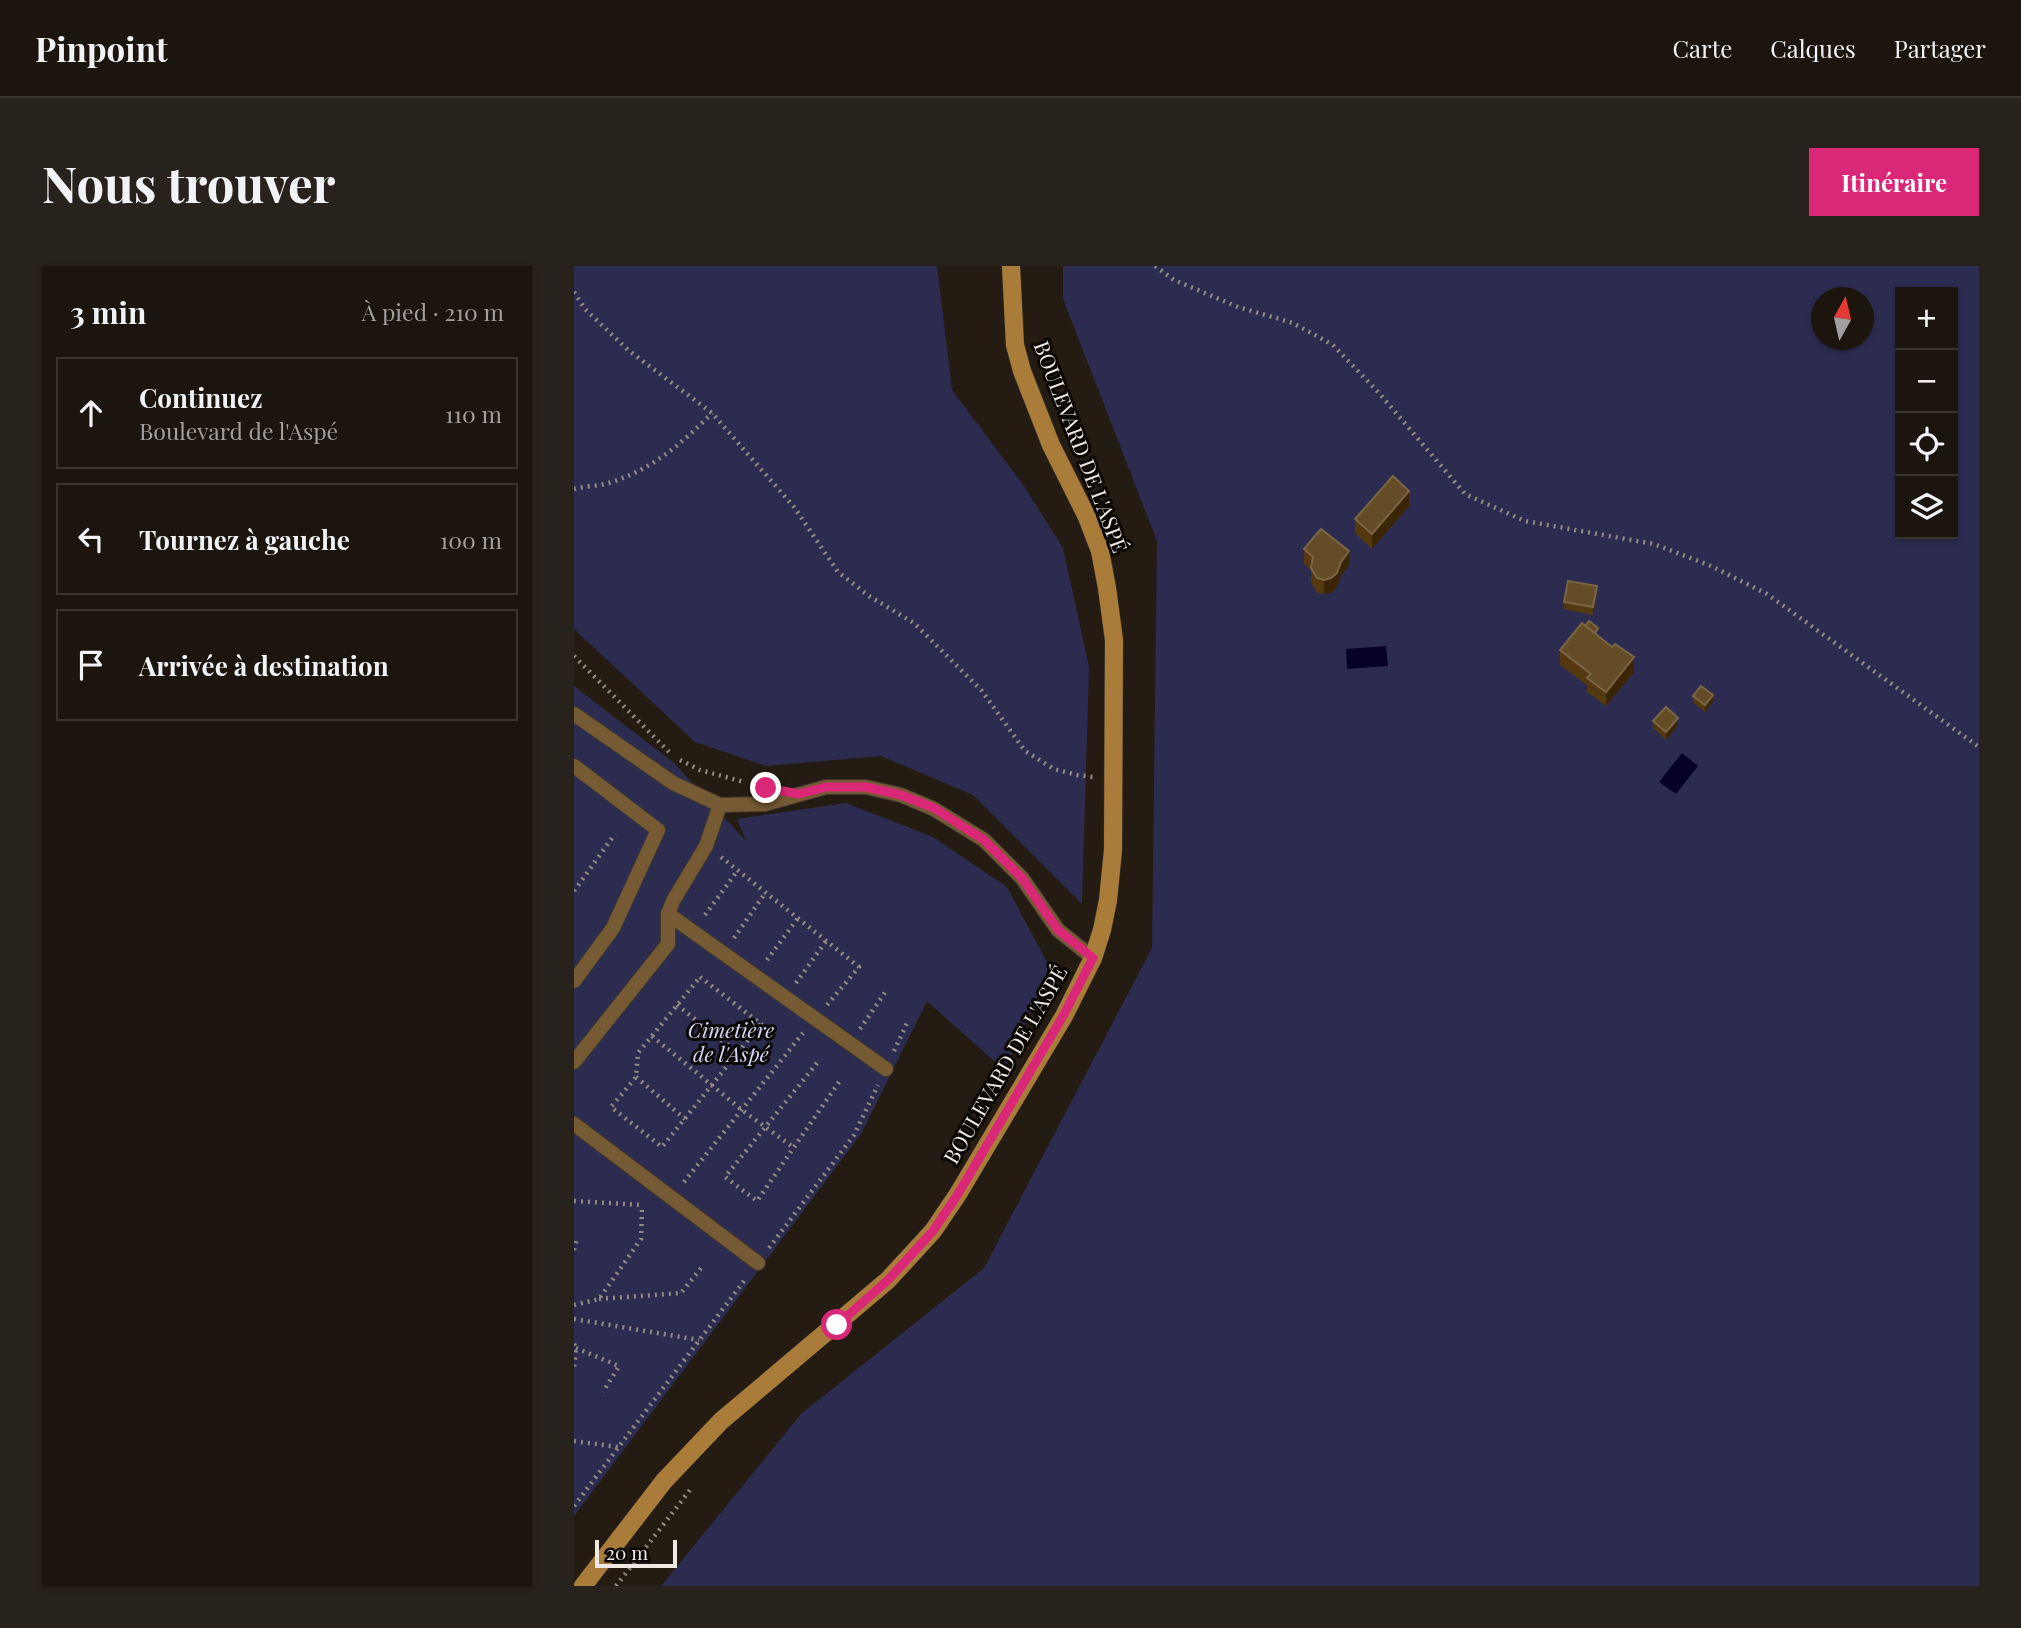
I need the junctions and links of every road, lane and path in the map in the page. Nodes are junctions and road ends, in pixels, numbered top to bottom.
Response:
1 (1011, 266) edge
2 (1156, 266) edge
3 (574, 292) edge
4 (712, 414) junction
5 (574, 488) edge
6 (574, 656) edge
7 (574, 714) edge
8 (1979, 747) edge
9 (574, 766) edge
10 (1113, 780) junction
11 (753, 784) dead end
12 (720, 805) junction
13 (615, 834) dead end
14 (738, 870) dead end
15 (574, 891) edge
16 (766, 892) dead end
17 (668, 914) junction
18 (798, 918) dead end
19 (693, 932) junction
20 (826, 941) dead end
21 (724, 954) junction
22 (1093, 958) junction
23 (755, 976) junction
24 (574, 981) edge
25 (886, 991) dead end
26 (786, 998) junction
27 (677, 1004) junction
28 (652, 1036) junction
29 (850, 1044) junction
30 (738, 1053) junction
31 (574, 1062) edge
32 (817, 1063) dead end
33 (886, 1069) dead end
34 (636, 1077) junction
35 (841, 1079) dead end
36 (712, 1086) junction
37 (685, 1119) junction
38 (574, 1124) edge
39 (764, 1126) junction
40 (794, 1148) junction
41 (657, 1187) junction
42 (574, 1201) edge
43 (642, 1206) junction
44 (578, 1238) dead end
45 (574, 1250) edge
46 (758, 1263) dead end
47 (702, 1267) dead end
48 (599, 1299) junction
49 (574, 1306) edge
50 (574, 1319) edge
51 (699, 1340) dead end
52 (575, 1346) edge
53 (574, 1367) edge
54 (603, 1392) dead end
55 (574, 1440) edge
56 (618, 1447) dead end
57 (691, 1488) dead end
58 (583, 1586) edge
59 (615, 1586) edge

1 - 10 main road, BOULEVARD DE L'ASPÉ
2 - 8 path
3 - 4 path
4 - 5 path
4 - 10 path
6 - 11 path
7 - 12 lane
9 - 24 lane
10 - 22 main road, BOULEVARD DE L'ASPÉ
12 - 17 lane
12 - 22 lane
13 - 15 path
14 - 19 path
16 - 21 path
17 - 19 lane
17 - 31 lane
18 - 23 path
19 - 21 lane
20 - 26 path
21 - 23 lane
22 - 58 main road, BOULEVARD DE L'ASPÉ
23 - 26 lane
25 - 29 path
26 - 29 lane
27 - 28 path
27 - 30 path
27 - 30 path
28 - 34 path
28 - 36 path
29 - 33 lane
30 - 36 path
32 - 39 path
34 - 37 path
34 - 37 path
35 - 40 path
36 - 37 path
36 - 39 path
38 - 41 lane
39 - 40 path
39 - 40 path
41 - 43 path
41 - 46 lane
42 - 43 path
43 - 48 path
44 - 45 path
47 - 48 path
48 - 49 path
50 - 51 path
52 - 53 path
52 - 54 path
55 - 56 path
57 - 59 path

